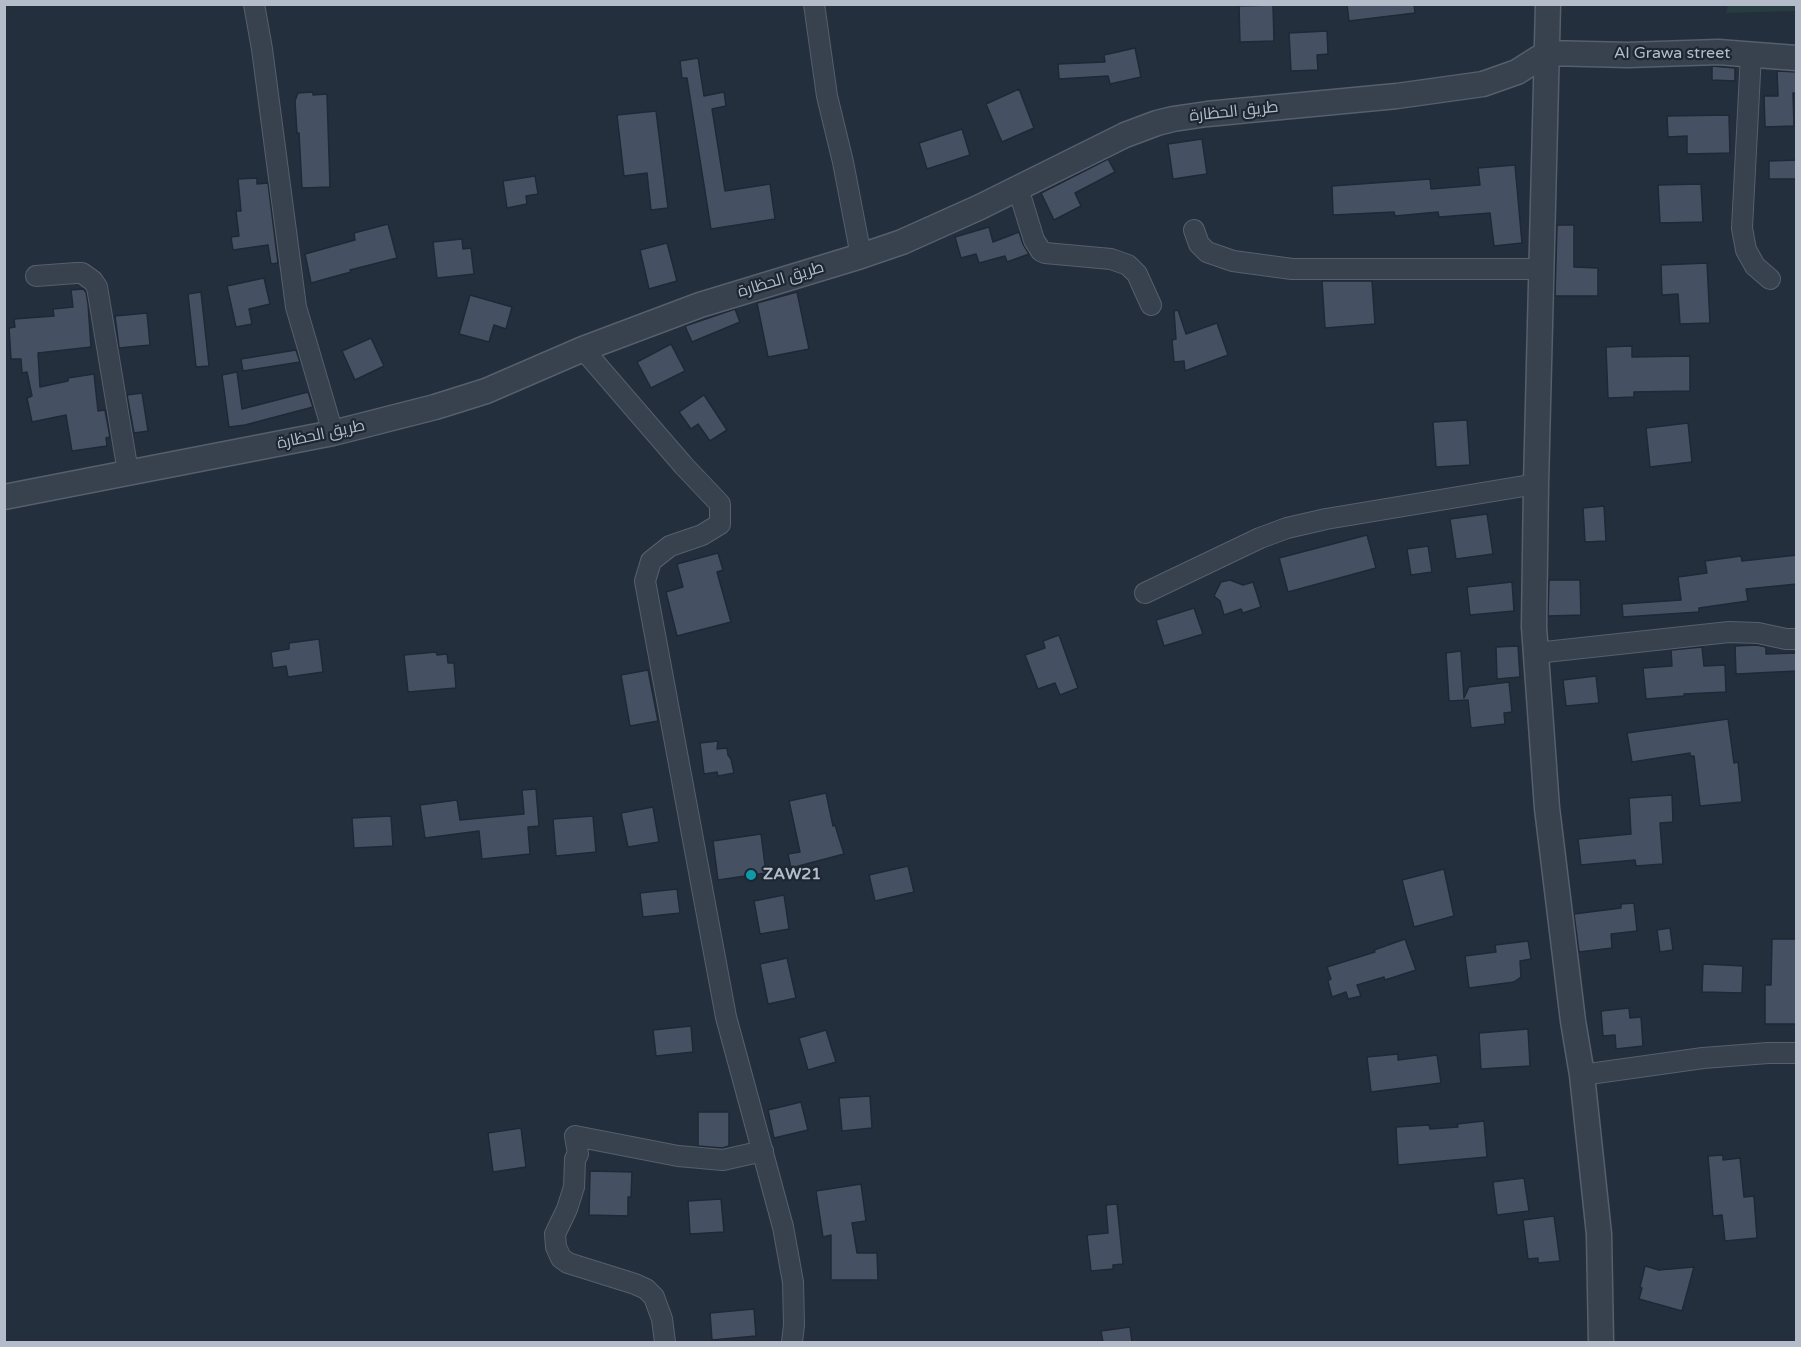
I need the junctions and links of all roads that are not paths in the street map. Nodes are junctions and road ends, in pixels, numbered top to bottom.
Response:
1 (254, 4) edge
2 (814, 4) edge
3 (1548, 4) edge
4 (1547, 53) junction
5 (1750, 54) junction
6 (1797, 58) edge
7 (1018, 188) junction
8 (1194, 230) dead end
9 (861, 256) junction
10 (1541, 269) junction
11 (36, 276) dead end
12 (1770, 279) dead end
13 (1151, 305) dead end
14 (583, 349) junction
15 (333, 433) junction
16 (128, 472) junction
17 (1536, 484) junction
18 (4, 497) edge
19 (1144, 593) dead end
20 (1797, 639) edge
21 (1536, 653) junction
22 (1797, 1053) edge
23 (1582, 1075) junction
24 (763, 1151) junction
25 (665, 1342) edge
26 (792, 1342) edge
27 (1601, 1342) edge

1 - 15 street
2 - 9 street
3 - 4 street
4 - 5 street, Al Grawa street
4 - 7 street, طريق الحظارة
4 - 10 street
5 - 6 street, Al Grawa street
5 - 12 street
7 - 9 street, طريق الحظارة
7 - 13 street
8 - 10 street
9 - 14 street, طريق الحظارة
10 - 17 street
11 - 16 street
14 - 15 street, طريق الحظارة
14 - 24 street
15 - 16 street, طريق الحظارة
16 - 18 street, طريق الحظارة
17 - 19 street
17 - 21 street
20 - 21 street
21 - 23 street
22 - 23 street
23 - 27 street
24 - 25 street
24 - 26 street

